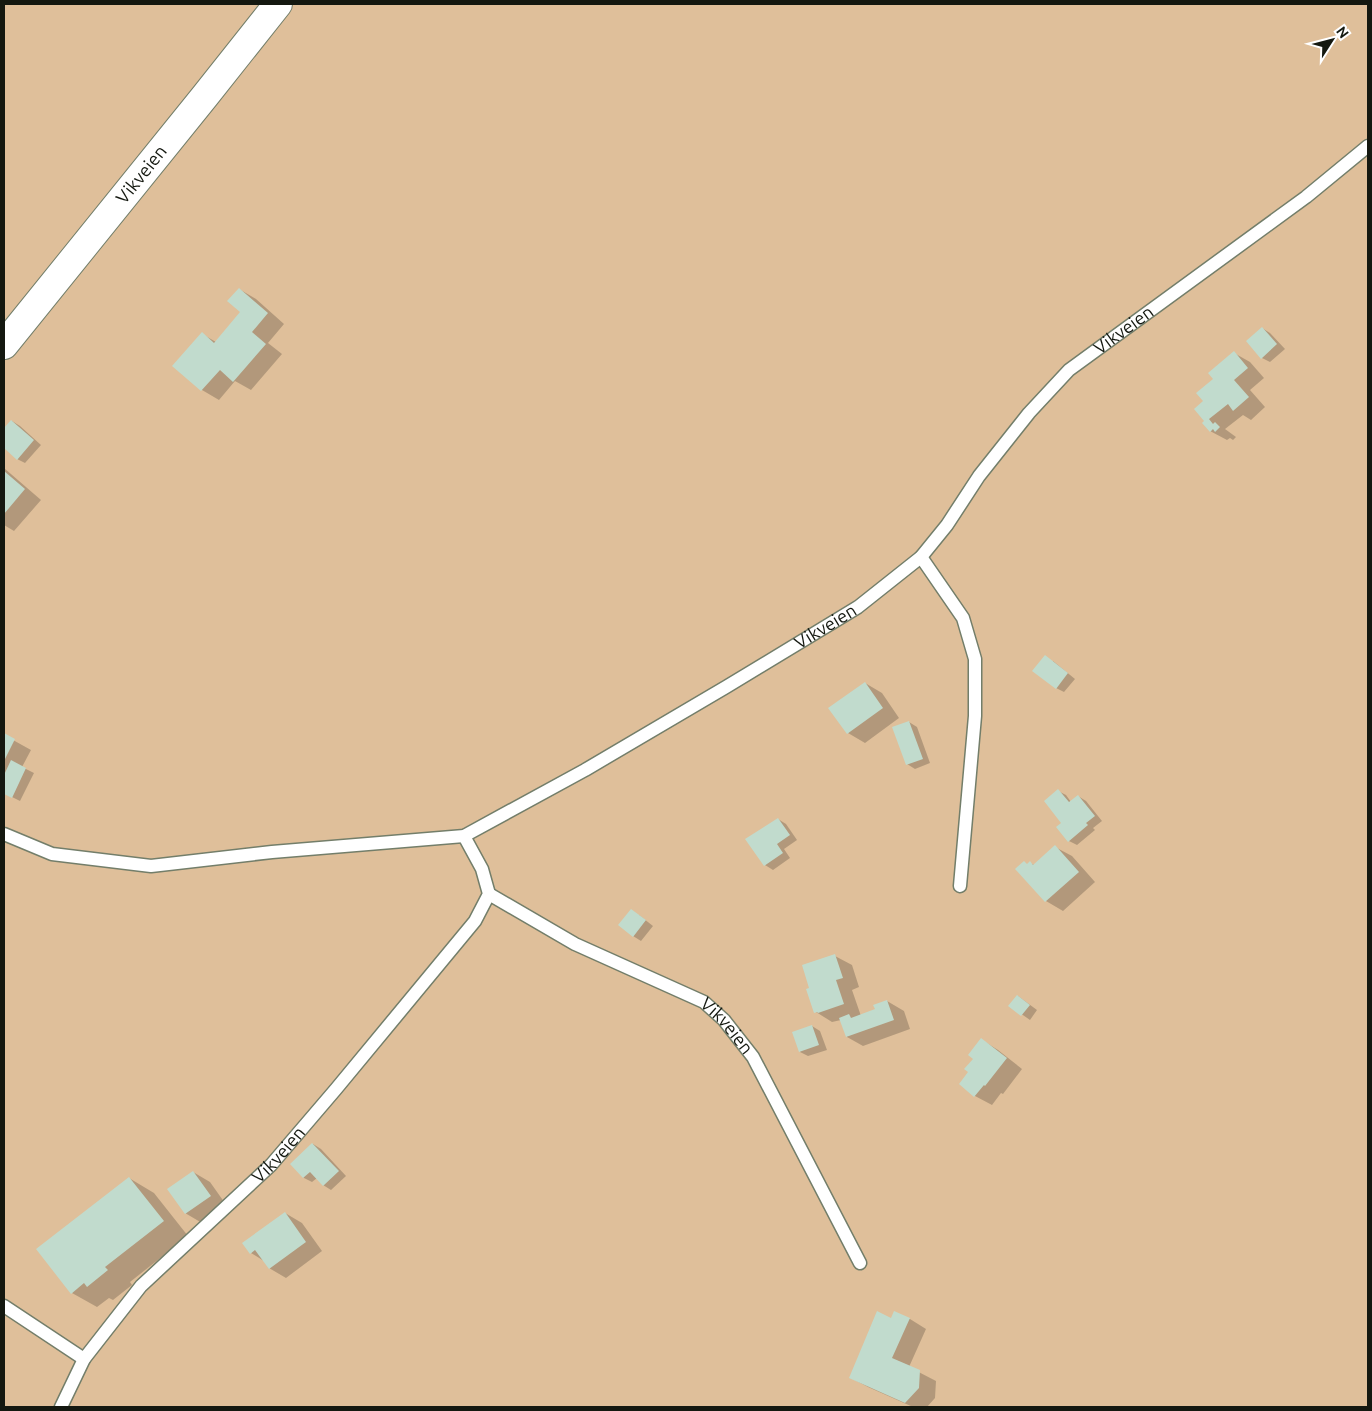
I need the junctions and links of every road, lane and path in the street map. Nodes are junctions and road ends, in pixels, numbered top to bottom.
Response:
1 (278, 4) edge
2 (1368, 146) edge
3 (4, 345) edge
4 (921, 557) junction
5 (4, 834) edge
6 (464, 836) junction
7 (960, 886) dead end
8 (489, 894) junction
9 (860, 1263) dead end
10 (4, 1306) edge
11 (84, 1359) junction
12 (61, 1407) edge

1 - 3 street, Vikveien
2 - 4 lane, Vikveien
4 - 6 lane, Vikveien
4 - 7 lane
5 - 6 lane, Vikveien
6 - 8 lane
8 - 9 lane, Vikveien
8 - 11 lane, Vikveien
10 - 11 lane
11 - 12 lane, Vikveien

